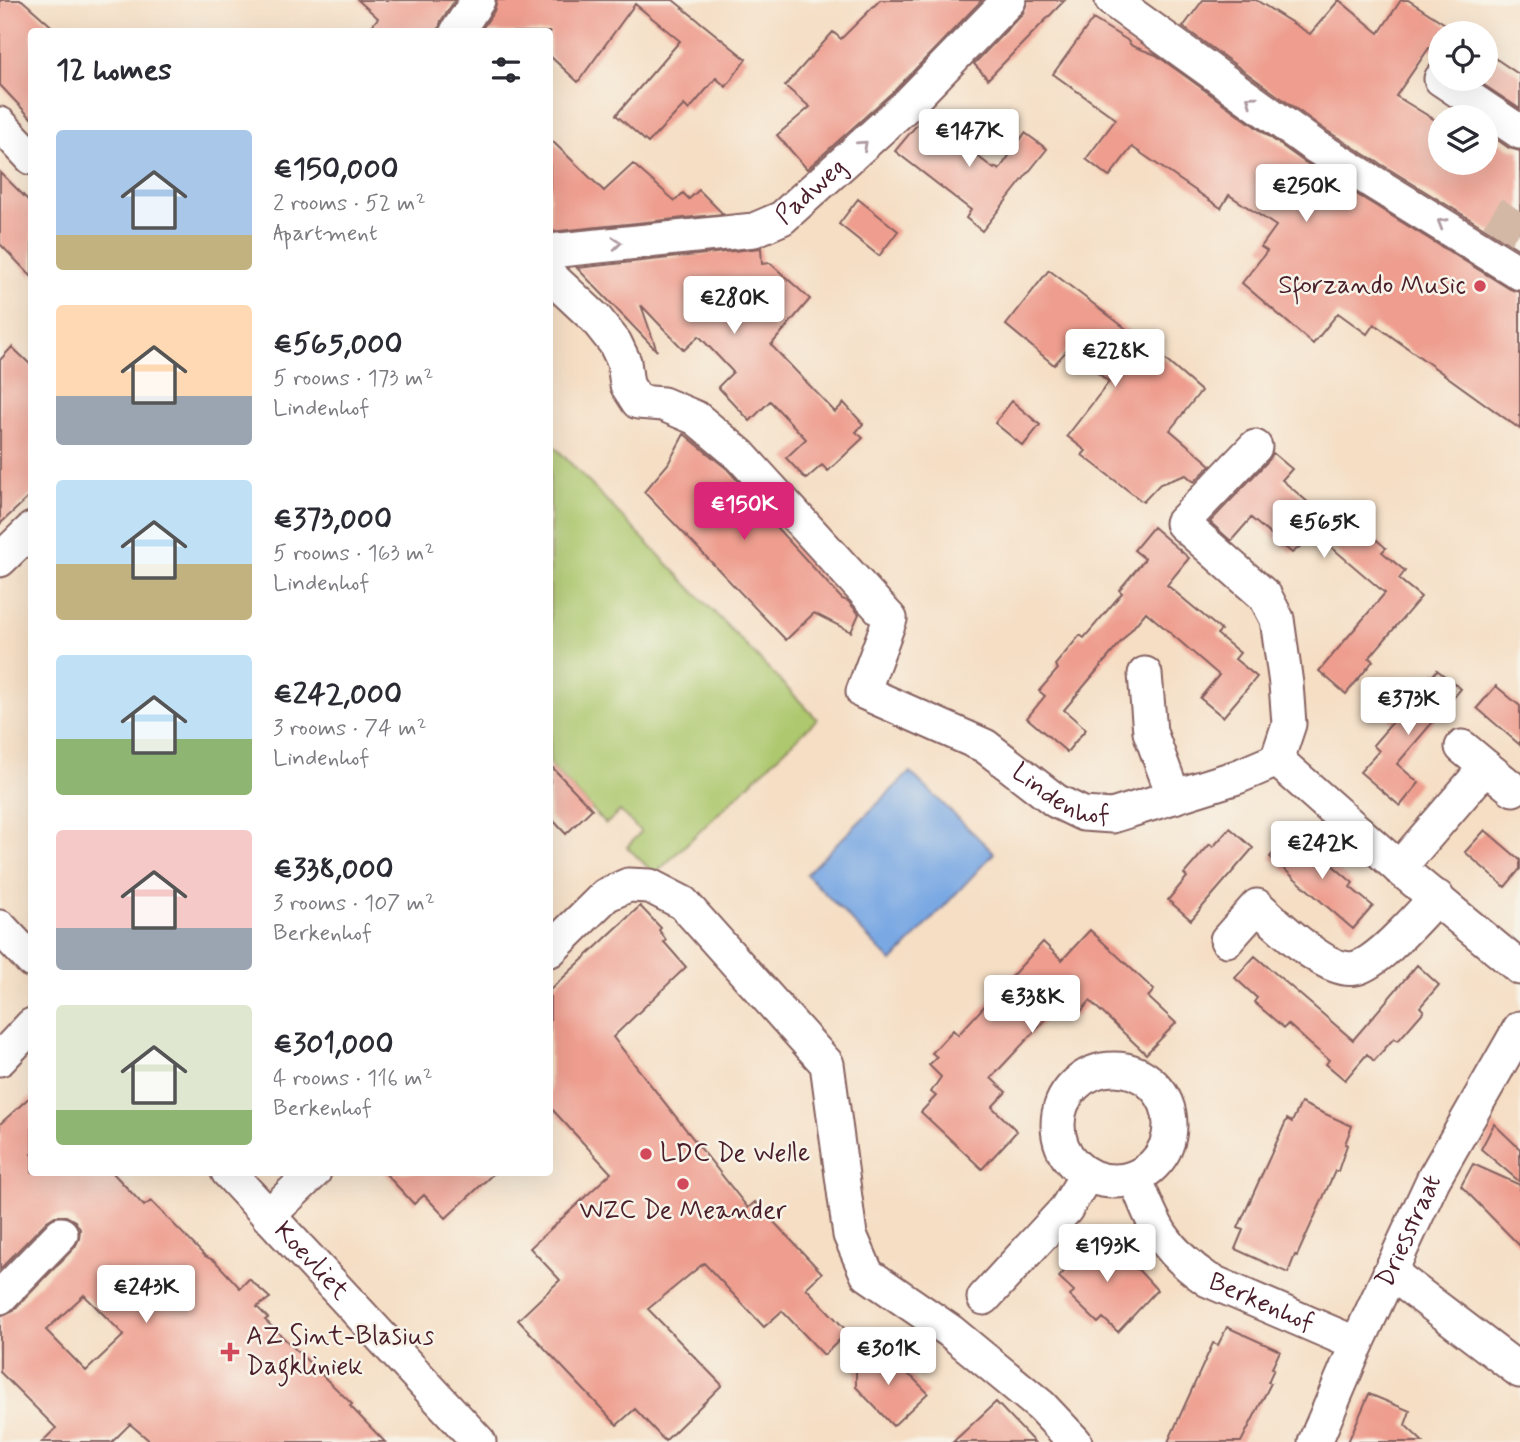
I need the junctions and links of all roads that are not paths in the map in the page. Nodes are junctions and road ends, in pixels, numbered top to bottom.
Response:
1 (478, 0) edge
2 (1009, 0) edge
3 (1112, 0) edge
4 (460, 28) edge
5 (1460, 91) edge
6 (0, 124) edge
7 (1520, 132) edge
8 (28, 154) edge
9 (553, 251) edge
10 (1520, 273) edge
11 (553, 279) edge
12 (1255, 447) dead end
13 (28, 533) edge
14 (0, 560) edge
15 (1145, 674) dead end
16 (1276, 760) junction
17 (1513, 789) dead end
18 (1174, 797) junction
19 (1399, 867) junction
20 (1437, 897) junction
21 (0, 927) edge
22 (1227, 940) dead end
23 (553, 947) edge
24 (28, 957) edge
25 (1520, 968) edge
26 (1520, 1028) edge
27 (28, 1029) edge
28 (0, 1059) edge
29 (232, 1176) edge
30 (310, 1176) edge
31 (1086, 1176) junction
32 (1135, 1177) junction
33 (268, 1216) junction
34 (61, 1234) dead end
35 (1390, 1272) junction
36 (0, 1297) edge
37 (984, 1298) dead end
38 (1357, 1344) junction
39 (1520, 1371) edge
40 (480, 1442) edge
41 (1075, 1442) edge
42 (1315, 1442) edge

1 - 4 street
9 -> 2 street, Padweg
10 -> 3 street
5 - 7 street
6 - 8 street
11 - 18 street, Lindenhof
12 - 16 street
13 - 14 street
15 - 18 street
16 - 18 street, Lindenhof
16 - 19 street
17 - 19 street
19 - 20 street
20 - 22 street
20 - 25 street
21 - 24 street
23 - 41 street
26 - 35 street, Driesstraat
27 - 28 street
29 - 33 street, Koevliet
30 - 33 street
31 - 32 street
31 - 32 street
31 - 37 street
32 - 38 street, Berkenhof
33 - 40 street, Koevliet
34 - 36 street
35 - 38 street, Driesstraat
35 - 39 street
38 - 42 street, Driesstraat

